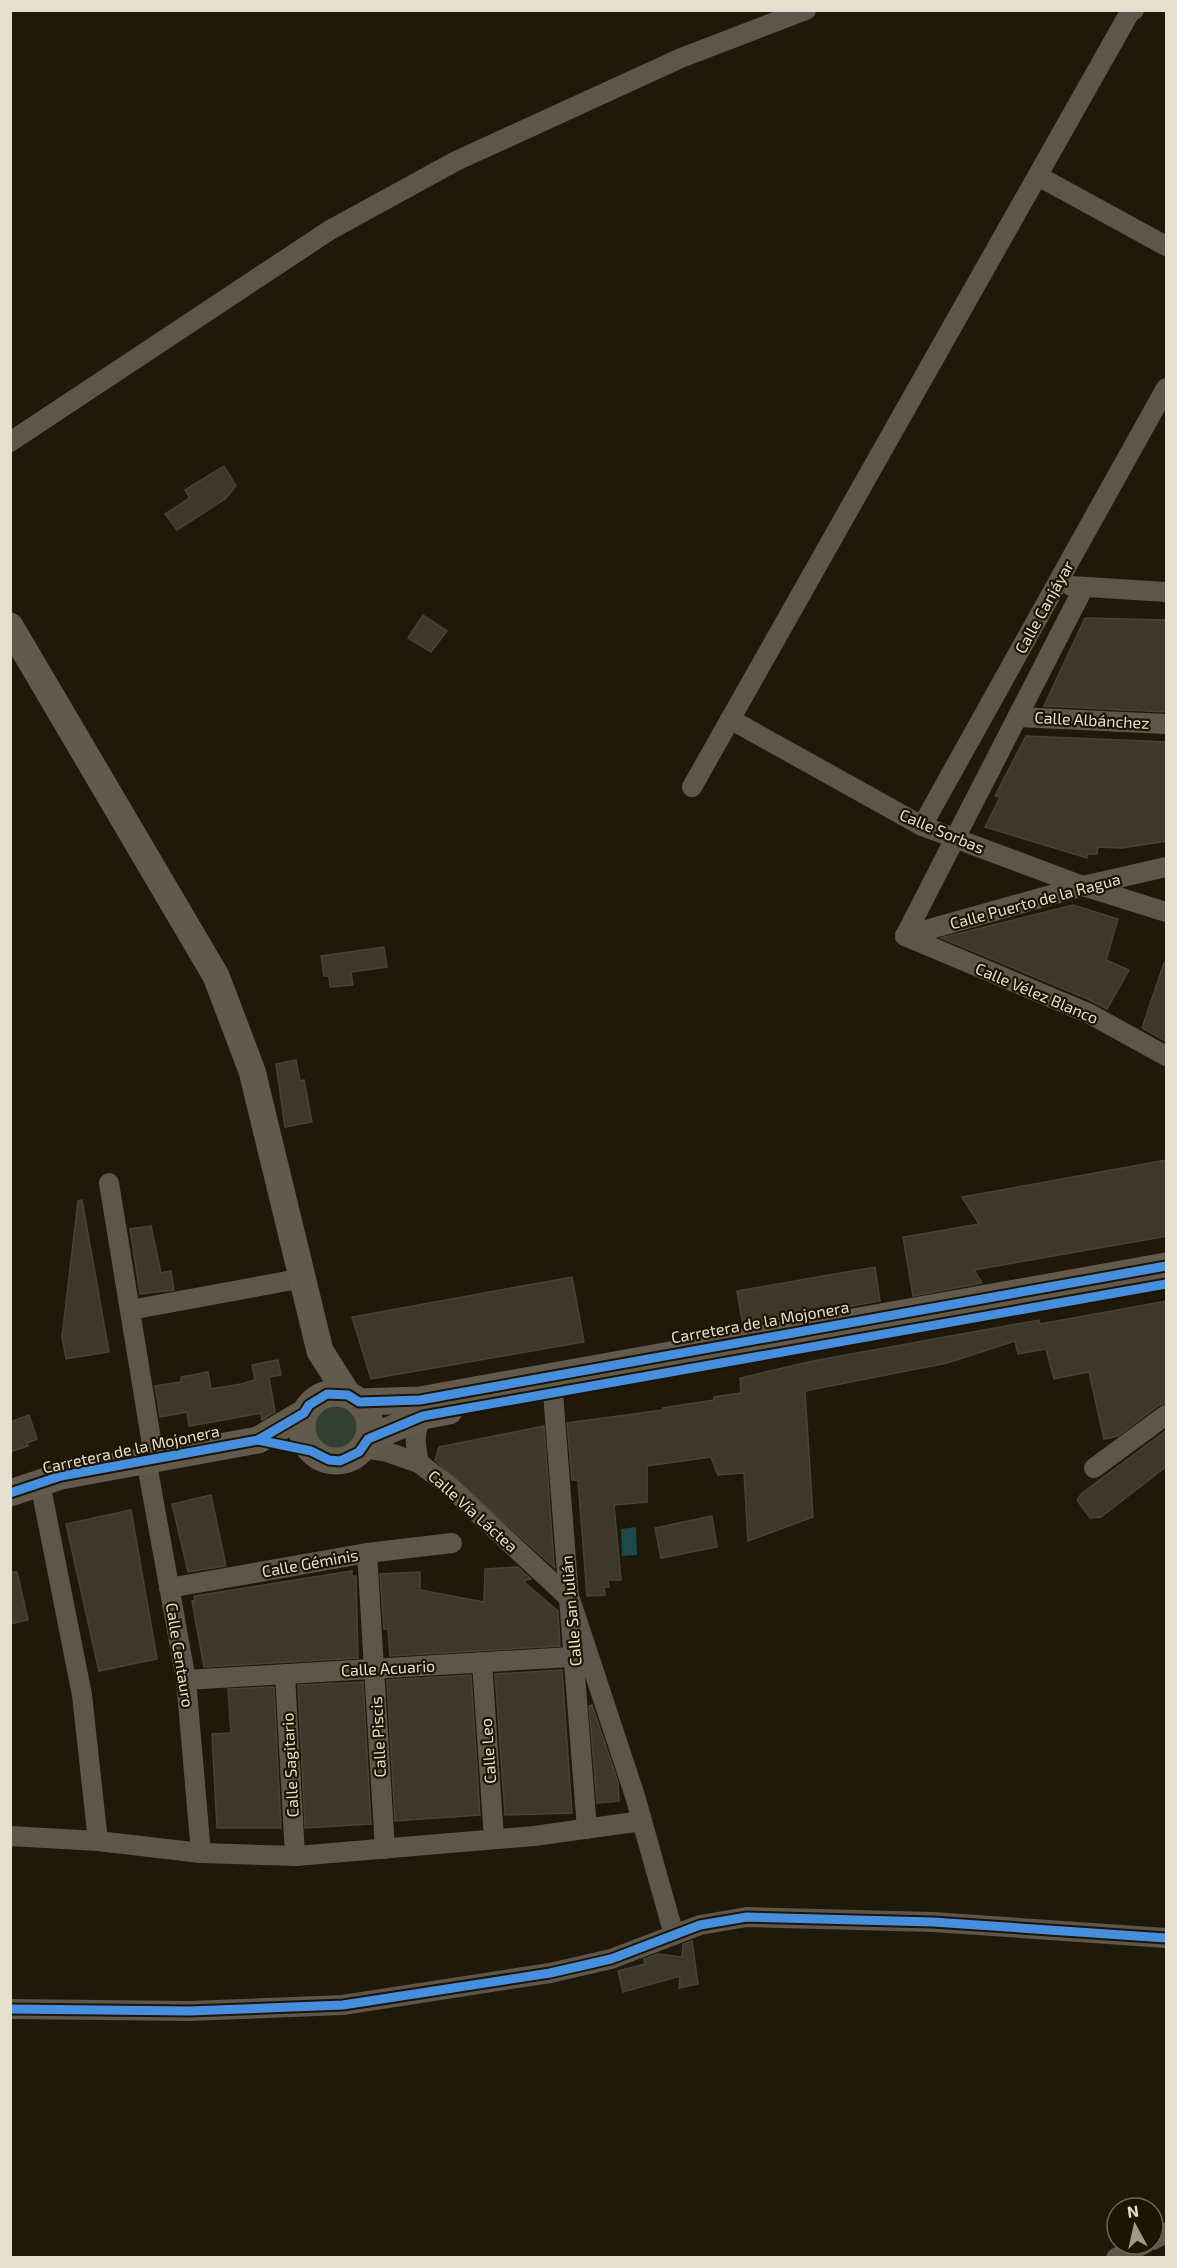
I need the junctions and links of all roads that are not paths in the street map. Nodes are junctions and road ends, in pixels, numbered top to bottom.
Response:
1 (806, 10) edge
2 (1134, 10) edge
3 (1038, 176) junction
4 (1167, 246) edge
5 (1167, 388) edge
6 (10, 442) edge
7 (1057, 584) junction
8 (1083, 588) junction
9 (1167, 592) edge
10 (10, 626) edge
11 (1018, 717) junction
12 (730, 720) junction
13 (1167, 724) edge
14 (692, 787) dead end
15 (922, 826) junction
16 (955, 838) junction
17 (1167, 867) edge
18 (1083, 886) junction
19 (1167, 912) edge
20 (905, 936) junction
21 (1167, 1056) edge
22 (109, 1184) dead end
23 (1167, 1266) edge
24 (304, 1278) junction
25 (1167, 1284) edge
26 (130, 1310) junction
27 (320, 1351) junction
28 (553, 1393) junction
29 (354, 1399) junction
30 (307, 1409) junction
31 (1167, 1415) edge
32 (423, 1416) junction
33 (258, 1440) junction
34 (365, 1443) junction
35 (311, 1451) junction
36 (150, 1458) junction
37 (419, 1463) junction
38 (1094, 1468) dead end
39 (40, 1483) junction
40 (10, 1492) edge
41 (452, 1543) dead end
42 (367, 1553) junction
43 (169, 1588) junction
44 (570, 1599) junction
45 (583, 1657) junction
46 (482, 1662) junction
47 (374, 1669) junction
48 (285, 1674) junction
49 (186, 1680) junction
50 (642, 1821) junction
51 (587, 1829) junction
52 (10, 1836) edge
53 (494, 1839) junction
54 (98, 1841) junction
55 (385, 1849) junction
56 (201, 1852) junction
57 (296, 1856) junction
58 (674, 1935) junction
59 (1167, 1938) edge
60 (10, 2009) edge

1 - 6 street
2 - 3 street
3 - 4 street
3 - 12 street
5 - 7 street, Calle Canjáyar
7 - 8 street
7 - 15 street, Calle Canjáyar
8 - 9 street
8 - 11 street, Calle Canjáyar
10 - 24 street
11 - 13 street, Calle Albánchez
11 - 16 street, Calle Canjáyar
12 - 14 street
12 - 15 street, Calle Sorbas
15 - 16 street, Calle Sorbas
16 - 18 street, Calle Sorbas
16 - 20 street, Calle Canjáyar
17 - 18 street, Calle Puerto de la Ragua
18 - 19 street, Calle Sorbas
18 - 20 street, Calle Puerto de la Ragua
20 - 21 street, Calle Vélez Blanco
22 - 26 street, Calle Centauro
23 - 29 street, Carretera de la Mojonera
24 - 26 street
24 - 27 street
25 - 28 street, Carretera de la Mojonera
26 - 36 street, Calle Centauro
27 - 29 street
27 - 30 street
28 - 32 street, Carretera de la Mojonera
28 - 44 street, Calle San Julián
29 - 30 street
29 - 34 street
30 - 33 street, Carretera de la Mojonera
30 - 35 street
31 - 38 street
32 - 34 street, Carretera de la Mojonera
32 - 37 street
33 - 35 street, Carretera de la Mojonera
33 - 36 street, Carretera de la Mojonera
34 - 35 street
34 - 37 street, Calle Vía Láctea
36 - 39 street, Carretera de la Mojonera
36 - 43 street, Calle Centauro
37 - 44 street, Calle Vía Láctea
39 - 40 street, Carretera de la Mojonera
39 - 54 street
41 - 42 street, Calle Géminis
42 - 43 street, Calle Géminis
42 - 47 street, Calle Piscis
43 - 49 street, Calle Centauro
44 - 45 street
45 - 46 street, Calle Acuario
45 - 50 street
45 - 51 street, Calle San Julián
46 - 47 street, Calle Acuario
46 - 53 street, Calle Leo
47 - 48 street, Calle Acuario
47 - 55 street, Calle Piscis
48 - 49 street, Calle Acuario
48 - 57 street, Calle Sagitario
49 - 56 street, Calle Centauro
50 - 51 street
50 - 58 street
51 - 53 street
52 - 54 street
53 - 55 street
54 - 56 street
55 - 57 street
56 - 57 street
58 - 59 street
58 - 60 street

